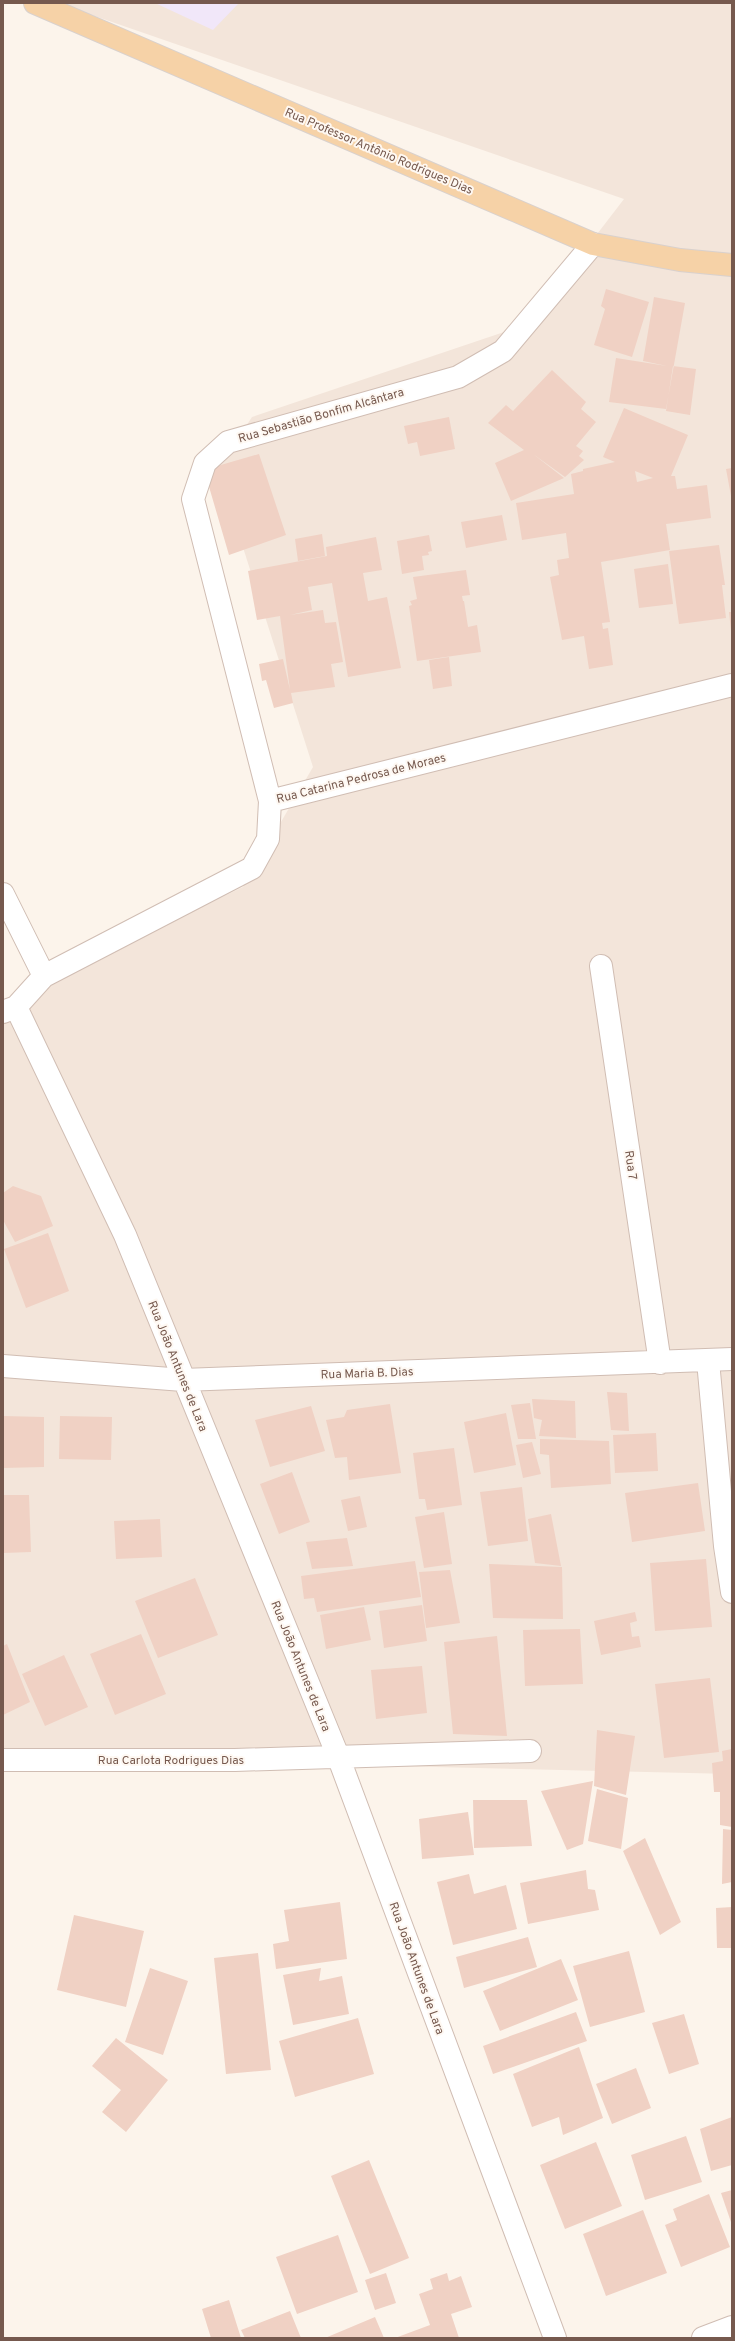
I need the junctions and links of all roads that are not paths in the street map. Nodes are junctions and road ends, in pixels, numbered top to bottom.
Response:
1 (35, 3) edge
2 (593, 244) junction
3 (732, 265) edge
4 (732, 685) edge
5 (270, 801) junction
6 (3, 894) edge
7 (602, 966) dead end
8 (44, 976) junction
9 (10, 1010) edge
10 (732, 1359) edge
11 (708, 1361) junction
12 (660, 1363) junction
13 (3, 1366) edge
14 (183, 1380) junction
15 (732, 1592) edge
16 (530, 1751) dead end
17 (338, 1756) junction
18 (3, 1760) edge
19 (732, 2327) edge
20 (555, 2338) edge
21 (702, 2338) edge

1 - 2 main road, Rua Professor Antônio Rodrigues Dias
2 - 3 main road, Rua Professor Antônio Rodrigues Dias
2 - 5 street, Rua Sebastião Bonfim Alcântara
4 - 5 street, Rua Catarina Pedrosa de Moraes
5 - 8 street, Rua Catarina Pedrosa de Moraes
6 - 8 street
7 - 12 street, Rua 7
8 - 9 street, Rua Catarina Pedrosa de Moraes
9 - 14 street, Rua João Antunes de Lara
10 - 11 street, Rua Maria B. Dias
11 - 12 street, Rua Maria B. Dias
11 - 15 street
12 - 14 street, Rua Maria B. Dias
13 - 14 street, Rua Maria B. Dias
14 - 17 street, Rua João Antunes de Lara
16 - 17 street, Rua Carlota Rodrigues Dias
17 - 18 street, Rua Carlota Rodrigues Dias
17 - 20 street, Rua João Antunes de Lara
19 - 21 street

